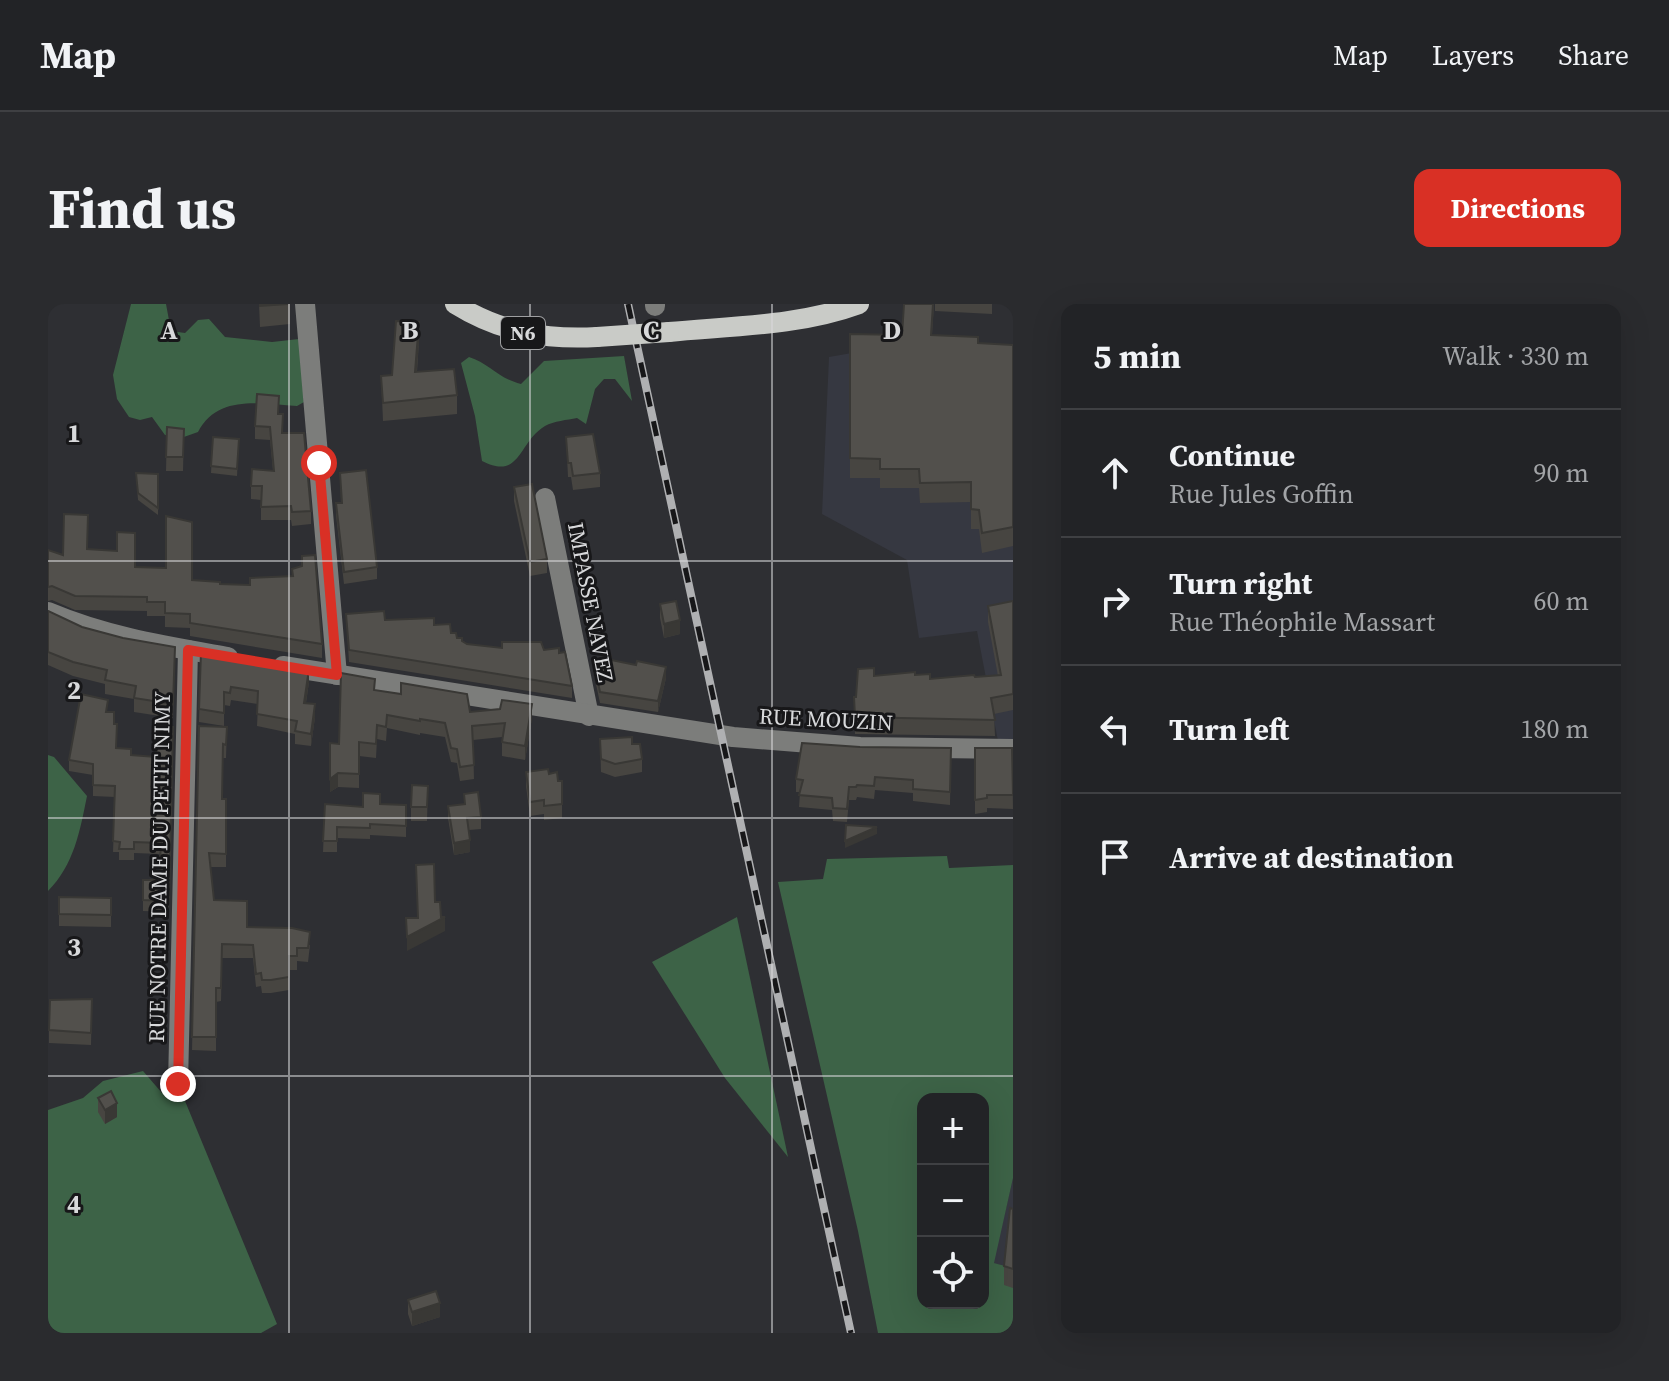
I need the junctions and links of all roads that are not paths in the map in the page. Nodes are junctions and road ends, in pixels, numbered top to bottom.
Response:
1 (305, 304) edge
2 (455, 304) edge
3 (859, 304) edge
4 (545, 498) dead end
5 (48, 612) edge
6 (188, 650) junction
7 (337, 675) junction
8 (589, 716) junction
9 (1013, 749) edge
10 (178, 1084) dead end

1 - 7 street
2 - 3 main road, N6, bridge
4 - 8 street, IMPASSE NAVEZ
5 - 6 street, RUE MOUZIN
6 - 7 street, RUE MOUZIN
6 - 10 street, RUE NOTRE DAME DU PETIT NIMY
7 - 8 street, RUE MOUZIN
8 - 9 street, RUE MOUZIN

